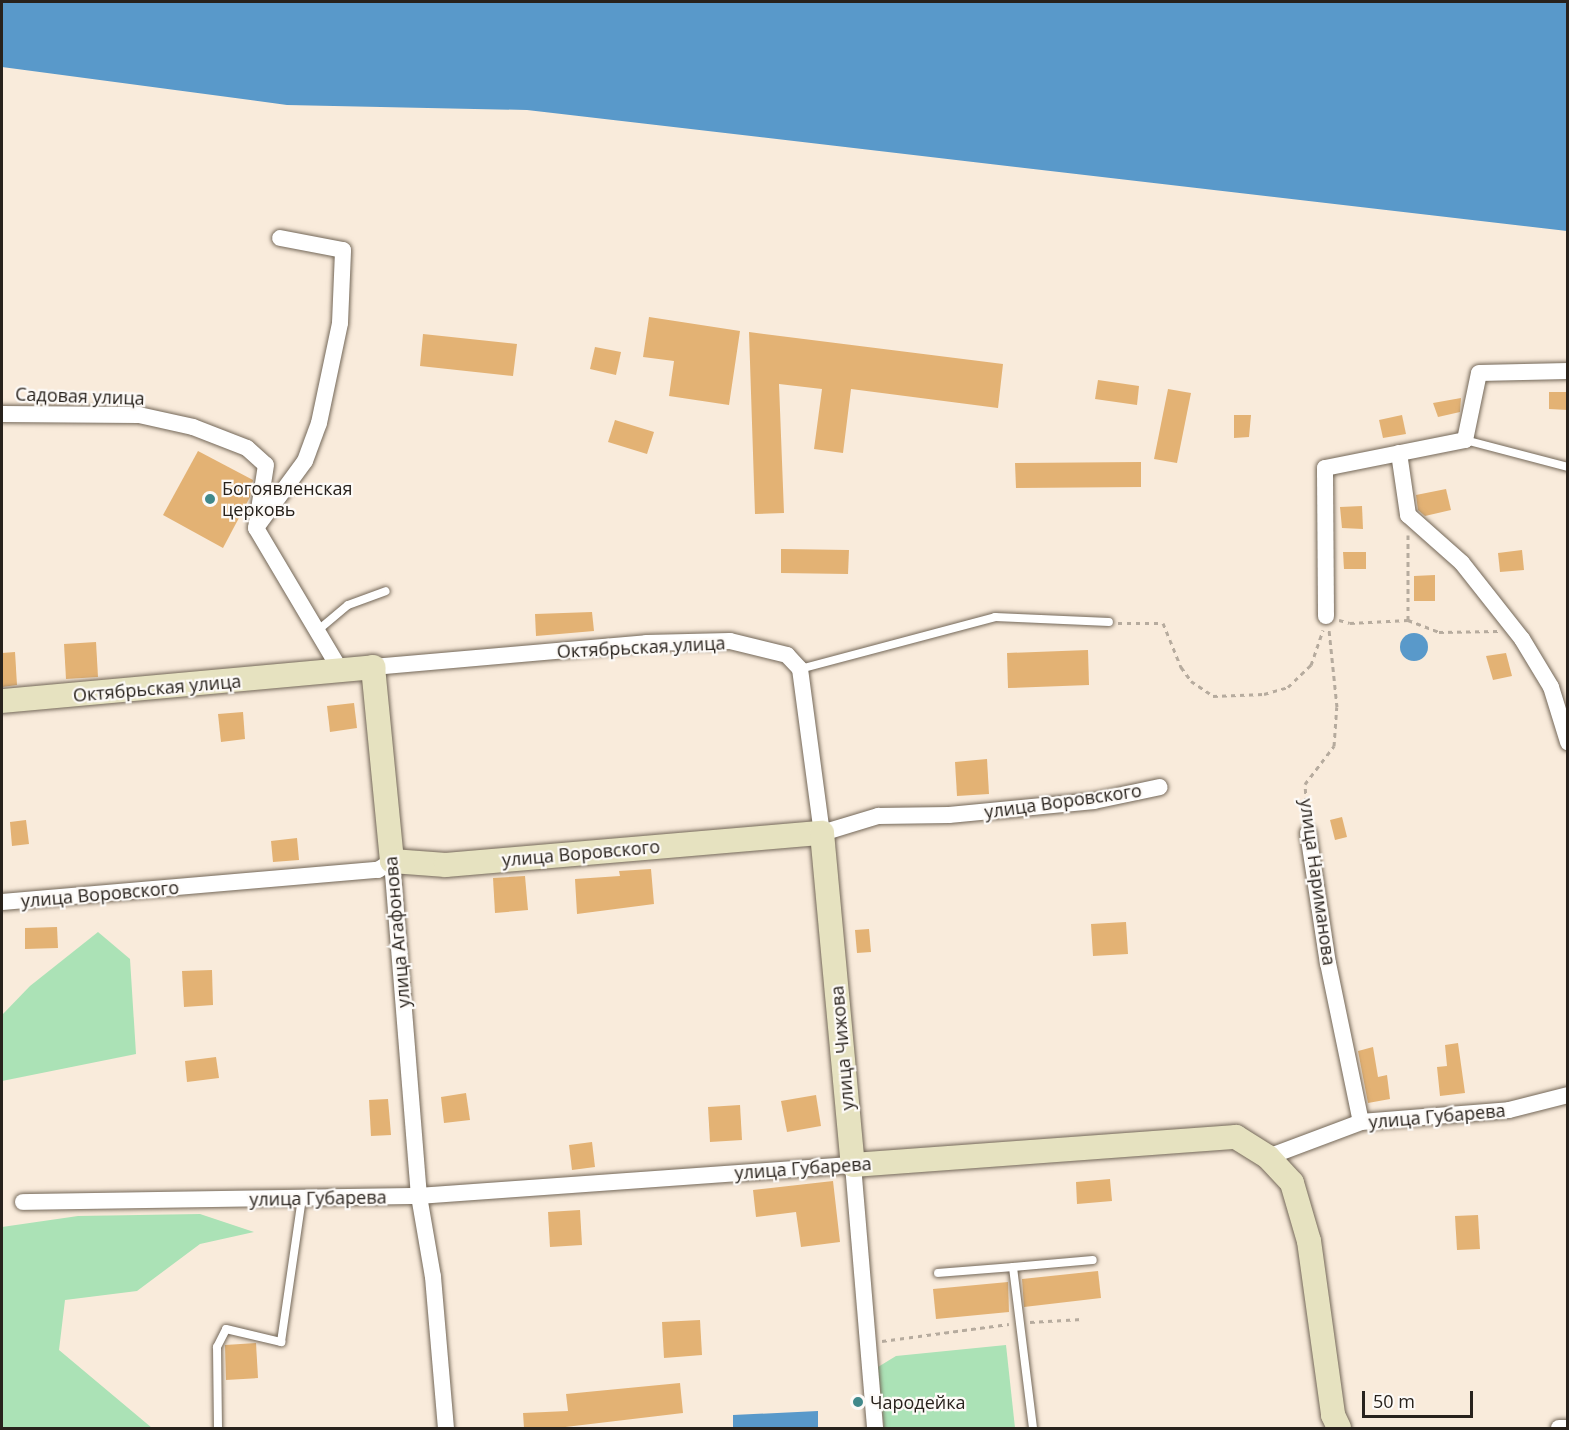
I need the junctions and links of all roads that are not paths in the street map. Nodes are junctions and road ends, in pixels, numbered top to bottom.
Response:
1 (280, 238) dead end
2 (1568, 371) edge
3 (2, 414) edge
4 (1465, 440) junction
5 (1399, 453) junction
6 (1568, 467) edge
7 (256, 528) junction
8 (386, 591) dead end
9 (1326, 616) road end
10 (1109, 622) road end
11 (317, 631) junction
12 (373, 668) junction
13 (800, 669) junction
14 (342, 673) junction
15 (2, 701) edge
16 (1568, 742) edge
17 (1160, 787) dead end
18 (822, 833) junction
19 (1308, 833) road end
20 (392, 861) junction
21 (2, 902) edge
22 (1568, 1095) edge
23 (1361, 1122) junction
24 (1268, 1157) junction
25 (853, 1165) junction
26 (418, 1196) junction
27 (302, 1198) junction
28 (23, 1202) dead end
29 (1093, 1260) dead end
30 (1013, 1267) junction
31 (938, 1273) dead end
32 (218, 1428) edge
33 (446, 1428) edge
34 (875, 1428) edge
35 (1034, 1428) edge
36 (1339, 1428) edge
37 (1559, 1428) edge
38 (1568, 1428) edge

1 - 7 street
2 - 4 street
3 - 7 street, Садовая улица
4 - 5 street
4 - 6 lane
5 - 9 street
5 - 16 street
7 - 11 street
8 - 11 lane
10 - 13 lane
11 - 14 street
12 - 13 street, Октябрьская улица
12 - 14 street, Октябрьская улица
12 - 20 street, улица Агафонова
13 - 18 street, улица Чижова
14 - 15 street, Октябрьская улица
17 - 18 street, улица Воровского
18 - 20 street, улица Воровского
18 - 25 street, улица Чижова
19 - 23 street, улица Нариманова
20 - 21 street, улица Воровского
20 - 26 street, улица Агафонова
22 - 23 street, улица Губарева
23 - 24 street, улица Губарева
24 - 25 street, улица Губарева
24 - 36 street
25 - 26 street, улица Губарева
25 - 34 street, улица Чижова
26 - 27 street, улица Губарева
26 - 33 street, улица Агафонова
27 - 28 street, улица Губарева
27 - 32 lane
29 - 30 lane
30 - 31 lane
30 - 35 lane
37 - 38 street

